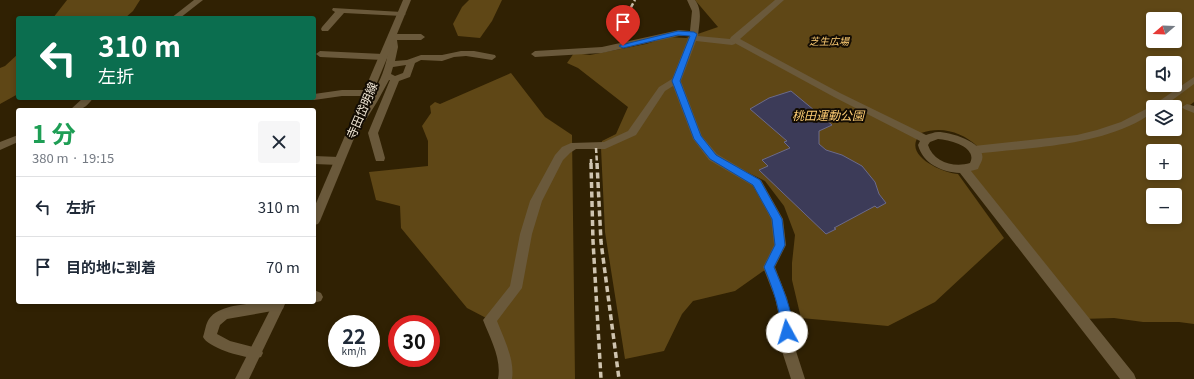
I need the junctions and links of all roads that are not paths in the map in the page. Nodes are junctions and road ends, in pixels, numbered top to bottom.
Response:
1 (199, 0) edge
2 (408, 0) edge
3 (691, 0) edge
4 (780, 0) edge
5 (402, 14) junction
6 (177, 16) edge
7 (325, 29) dead end
8 (694, 36) junction
9 (392, 37) junction
10 (421, 37) dead end
11 (734, 39) junction
12 (320, 54) dead end
13 (535, 54) dead end
14 (492, 57) dead end
15 (386, 61) junction
16 (408, 63) junction
17 (390, 77) junction
18 (1194, 80) edge
19 (676, 81) junction
20 (368, 93) junction
21 (316, 97) edge
22 (87, 100) edge
23 (1166, 100) edge
24 (78, 108) edge
25 (1146, 114) edge
26 (350, 136) junction
27 (16, 139) edge
28 (926, 139) junction
29 (0, 146) edge
30 (974, 150) junction
31 (380, 158) dead end
32 (316, 160) edge
33 (339, 161) junction
34 (964, 170) junction
35 (316, 214) edge
36 (274, 304) edge
37 (279, 304) edge
38 (256, 353) junction
39 (242, 379) edge
40 (505, 379) edge
41 (798, 379) edge
42 (1129, 379) edge

1 - 6 street
2 - 5 street, 寺田岱明線
3 - 8 street
4 - 11 street
5 - 7 street
5 - 9 street, 寺田岱明線
8 - 11 street
8 - 13 street
8 - 19 street
9 - 10 street
9 - 15 street, 寺田岱明線
11 - 28 street
12 - 15 street
14 - 16 street
15 - 16 street
15 - 17 street
15 - 20 street, 寺田岱明線
16 - 17 street
17 - 26 street
17 - 31 street
18 - 23 street
19 - 40 street
19 - 41 street
20 - 21 street
20 - 26 street, 寺田岱明線
22 - 24 street
25 - 30 street
26 - 33 street, 寺田岱明線
27 - 29 street
28 - 30 street
28 - 34 street
30 - 34 street
32 - 33 street
33 - 35 street, 寺田岱明線
34 - 42 street
36 - 38 street
37 - 38 street
38 - 39 street

